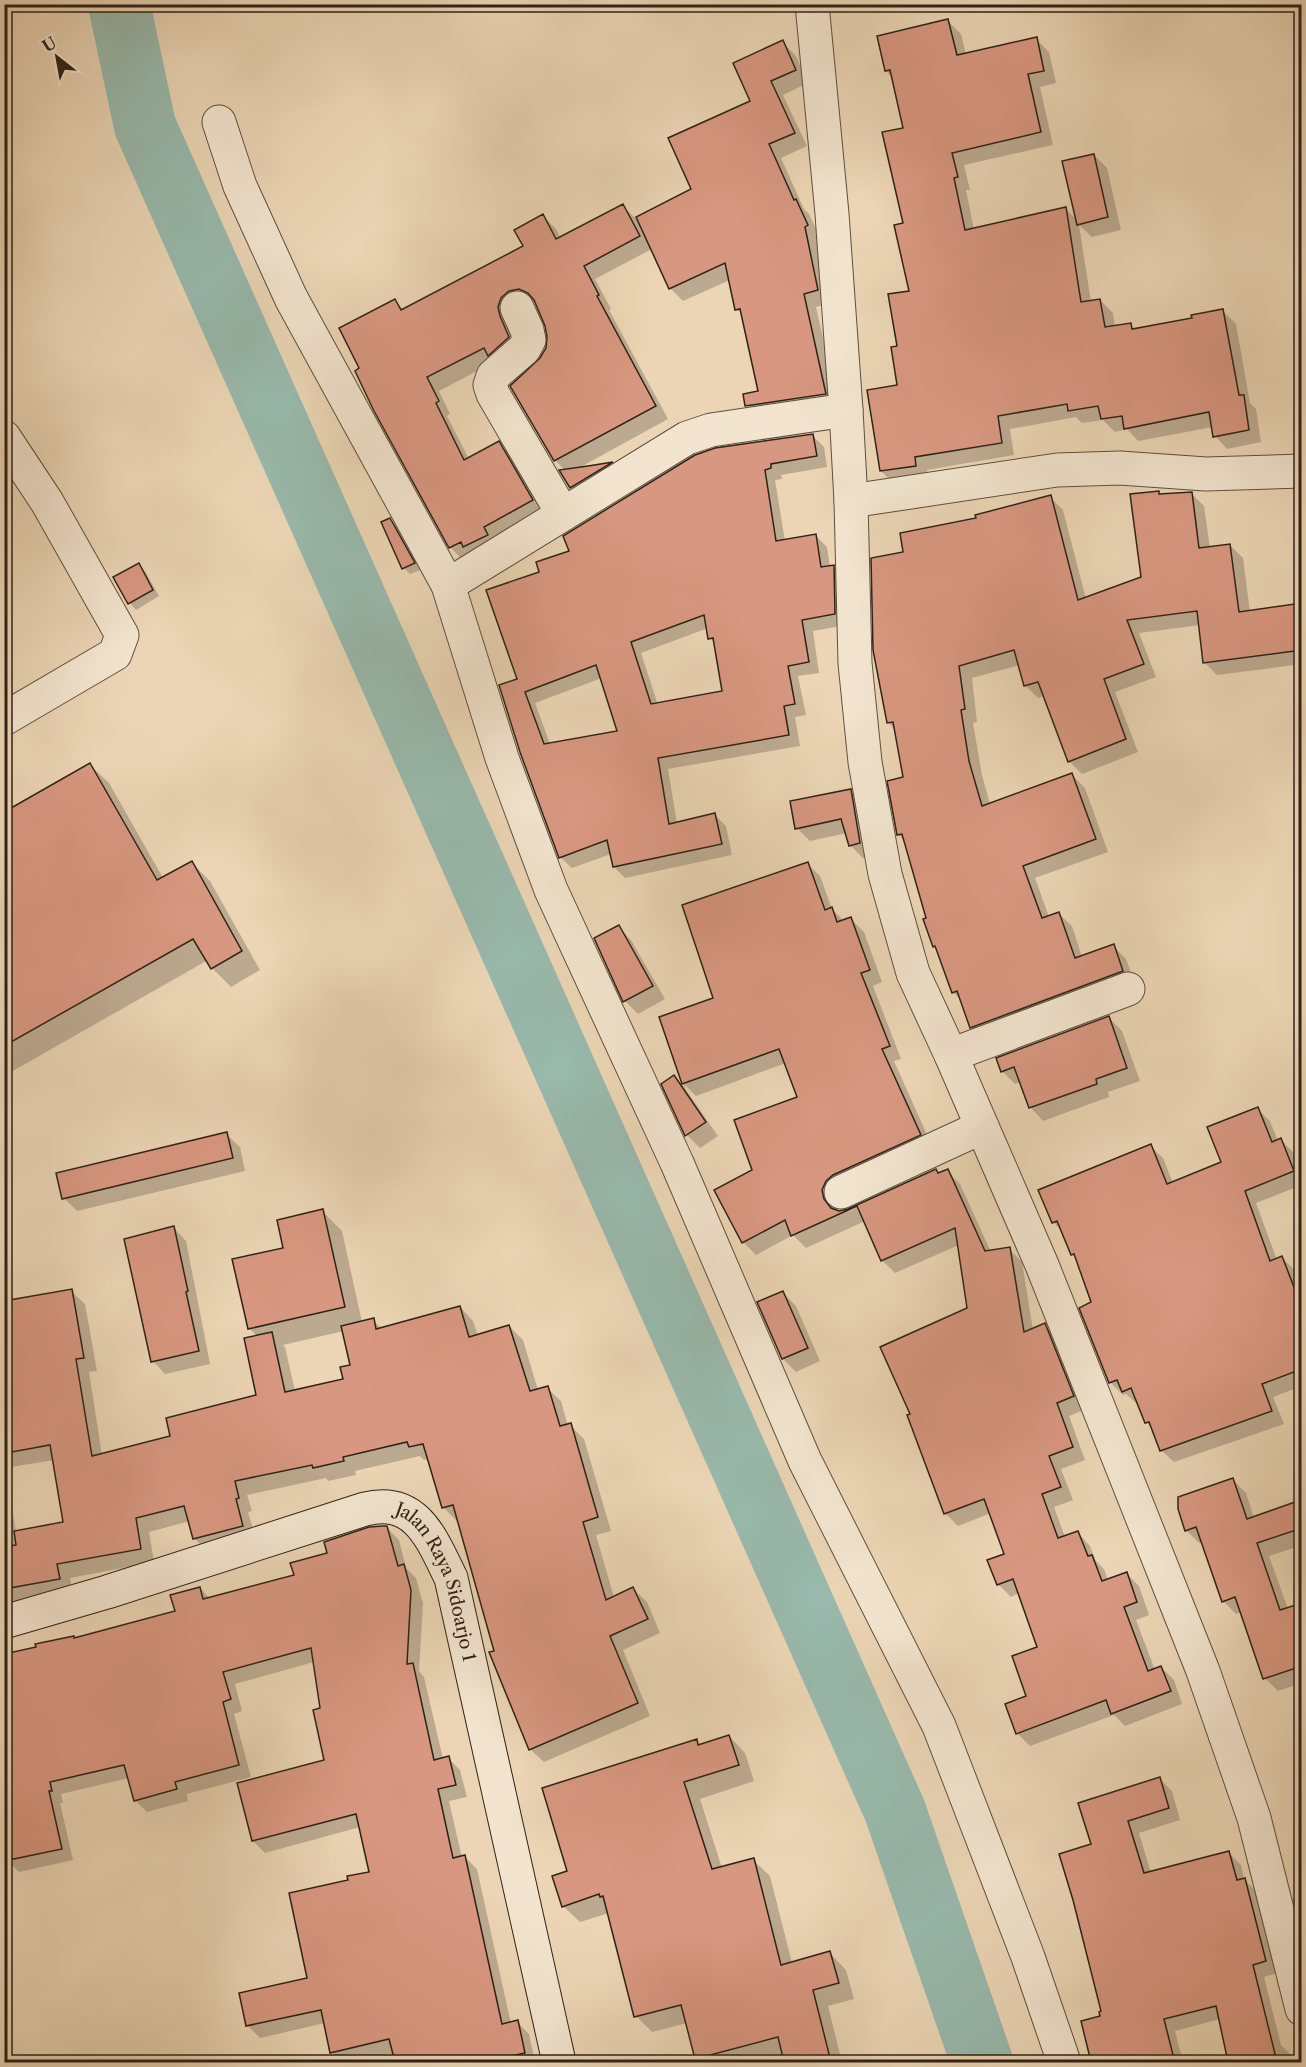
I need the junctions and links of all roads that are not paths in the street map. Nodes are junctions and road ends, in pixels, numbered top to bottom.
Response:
1 (812, 4) edge
2 (219, 122) dead end
3 (517, 308) dead end
4 (846, 410) junction
5 (4, 437) edge
6 (1302, 471) edge
7 (851, 501) junction
8 (564, 514) junction
9 (448, 585) junction
10 (4, 719) edge
11 (1128, 989) dead end
12 (951, 1055) junction
13 (982, 1127) junction
14 (841, 1192) dead end
15 (4, 1622) edge
16 (1302, 2009) edge
17 (559, 2062) edge
18 (1064, 2062) edge

1 - 4 street
2 - 9 street
3 - 8 street
4 - 7 street
4 - 8 street
5 - 10 street
6 - 7 street
7 - 12 street
8 - 9 street
9 - 18 street
11 - 12 street
12 - 13 street
13 - 14 street
13 - 16 street
15 - 17 street, Jalan Raya Sidoarjo 1

